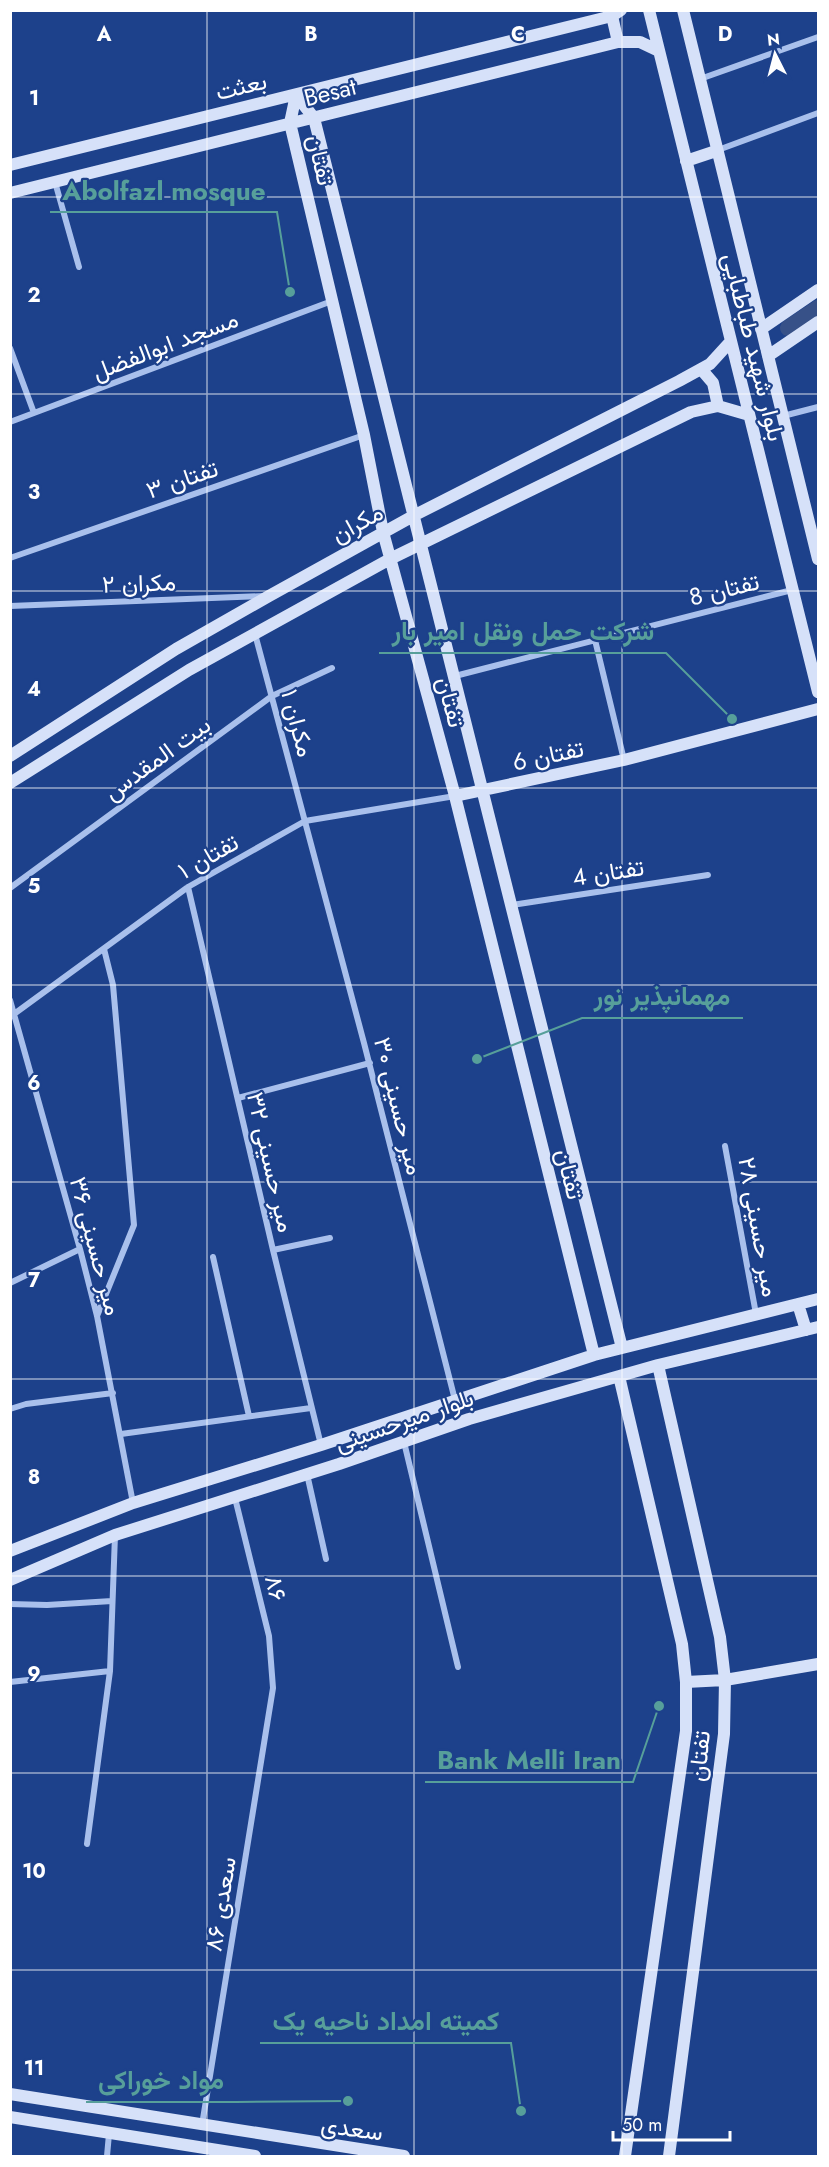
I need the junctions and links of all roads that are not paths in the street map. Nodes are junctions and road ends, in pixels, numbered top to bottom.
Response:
1 (649, 10) edge
2 (683, 10) edge
3 (616, 13) edge
4 (819, 37) edge
5 (618, 42) junction
6 (659, 51) junction
7 (699, 80) junction
8 (296, 94) junction
9 (819, 113) edge
10 (314, 118) junction
11 (290, 123) junction
12 (716, 151) junction
13 (686, 161) junction
14 (10, 165) edge
15 (55, 182) junction
16 (10, 193) edge
17 (80, 267) dead end
18 (819, 290) edge
19 (333, 301) junction
20 (819, 322) edge
21 (761, 328) junction
22 (731, 341) junction
23 (10, 348) edge
24 (768, 356) junction
25 (701, 369) junction
26 (718, 406) junction
27 (819, 407) edge
28 (34, 413) junction
29 (749, 415) junction
30 (783, 416) junction
31 (10, 422) edge
32 (364, 435) junction
33 (415, 515) junction
34 (383, 532) junction
35 (420, 542) junction
36 (10, 558) edge
37 (390, 559) junction
38 (819, 559) edge
39 (793, 590) junction
40 (269, 596) junction
41 (10, 606) edge
42 (255, 634) junction
43 (595, 640) junction
44 (332, 668) dead end
45 (454, 676) junction
46 (819, 692) edge
47 (272, 696) junction
48 (819, 709) edge
49 (10, 756) edge
50 (624, 760) junction
51 (12, 782) edge
52 (482, 791) junction
53 (455, 796) junction
54 (305, 821) junction
55 (708, 875) dead end
56 (188, 887) junction
57 (10, 888) edge
58 (512, 905) junction
59 (104, 949) junction
60 (10, 1000) edge
61 (12, 1016) edge
62 (370, 1063) junction
63 (238, 1098) junction
64 (725, 1146) dead end
65 (330, 1238) dead end
66 (80, 1249) junction
67 (273, 1250) junction
68 (213, 1257) dead end
69 (10, 1283) edge
70 (819, 1299) edge
71 (798, 1304) junction
72 (756, 1315) junction
73 (97, 1316) junction
74 (819, 1327) edge
75 (806, 1330) junction
76 (622, 1347) junction
77 (594, 1355) junction
78 (658, 1365) junction
79 (619, 1376) junction
80 (113, 1393) junction
81 (455, 1400) junction
82 (311, 1408) junction
83 (10, 1409) edge
84 (249, 1416) junction
85 (121, 1434) junction
86 (404, 1442) junction
87 (321, 1445) junction
88 (307, 1474) junction
89 (235, 1498) junction
90 (133, 1503) junction
91 (115, 1535) junction
92 (10, 1551) edge
93 (326, 1559) dead end
94 (10, 1580) edge
95 (112, 1601) junction
96 (10, 1604) edge
97 (819, 1664) edge
98 (458, 1667) dead end
99 (110, 1671) junction
100 (725, 1680) junction
101 (10, 1682) edge
102 (686, 1682) junction
103 (273, 1688) joint
104 (87, 1844) dead end
105 (10, 2094) edge
106 (10, 2117) edge
107 (202, 2125) junction
108 (109, 2134) junction
109 (107, 2157) edge
110 (255, 2157) edge
111 (404, 2157) edge
112 (625, 2157) edge
113 (669, 2157) edge

1 - 6 street, بلوار شهید طباطبایی
2 - 7 street, بلوار شهید طباطبایی
3 - 5 street
3 - 8 street, بعثت
4 - 7 street
5 - 6 street, Besat
5 - 10 street, Besat
6 - 13 street, بلوار شهید طباطبایی
7 - 12 street, بلوار شهید طباطبایی
8 - 10 street, تفتان
8 - 11 street, تفتان
8 - 14 street, بعثت
9 - 12 street
10 - 11 street, Besat
10 - 33 street, تفتان
11 - 15 street, Besat
11 - 19 street, تفتان
12 - 13 street
12 - 21 street, بلوار شهید طباطبایی
13 - 22 street, بلوار شهید طباطبایی
15 - 16 street, Besat
15 - 17 street
18 - 21 street
19 - 28 street, مسجد ابوالفضل
19 - 32 street, تفتان
20 - 24 street
21 - 24 street, بلوار شهید طباطبایی
22 - 25 street, مکران
22 - 29 street, بلوار شهید طباطبایی
23 - 28 street
24 - 30 street, بلوار شهید طباطبایی
25 - 26 street
25 - 33 street, مکران
26 - 29 street, مکران
26 - 35 street, مکران
27 - 30 street
28 - 31 street, مسجد ابوالفضل
29 - 39 street, بلوار شهید طباطبایی
30 - 38 street, بلوار شهید طباطبایی
32 - 34 street, تفتان
32 - 36 street, تفتان ۳
33 - 34 street, مکران
33 - 35 street, تفتان
34 - 37 street, تفتان
34 - 40 street, مکران
35 - 37 street, مکران
35 - 45 street, تفتان
37 - 42 street, مکران
37 - 53 street, تفتان
39 - 43 street, تفتان 8
39 - 46 street, بلوار شهید طباطبایی
40 - 41 street, مکران ۲
40 - 49 street, مکران
42 - 47 street, مکران ۱
42 - 51 street, مکران
43 - 45 street, تفتان 8
43 - 50 street
44 - 47 street, بیت المقدس
45 - 52 street, تفتان
47 - 54 street, مکران ۱
47 - 57 street, بیت المقدس
48 - 50 street, تفتان 6
50 - 52 street, تفتان 6
52 - 53 street, تفتان 6
52 - 58 street, تفتان
53 - 54 street, تفتان ۱
53 - 77 street, تفتان
54 - 56 street, تفتان ۱
54 - 62 street, میر حسینی ۳۰
55 - 58 street, تفتان 4
56 - 59 street, تفتان ۱
56 - 63 street, میر حسینی ۳۲
58 - 76 street, تفتان
59 - 61 street, تفتان ۱
59 - 73 street
60 - 61 street, میر حسینی ۳۶
61 - 66 street, میر حسینی ۳۶
62 - 63 street
62 - 81 street, میر حسینی ۳۰
63 - 67 street, میر حسینی ۳۲
64 - 72 street, میر حسینی ۲۸
65 - 67 street
66 - 69 street
66 - 73 street, میر حسینی ۳۶
67 - 82 street, میر حسینی ۳۲
68 - 84 street
70 - 71 street, بلوار میرحسینی
71 - 72 street, بلوار میرحسینی
71 - 75 street
72 - 76 street, بلوار میرحسینی
73 - 80 street, میر حسینی ۳۶
74 - 75 street, بلوار میرحسینی
75 - 78 street, بلوار میرحسینی
76 - 77 street, بلوار میرحسینی
77 - 81 street, بلوار میرحسینی
78 - 79 street, بلوار میرحسینی
78 - 100 street, تفتان
79 - 86 street, بلوار میرحسینی
79 - 102 street, تفتان
80 - 83 street
80 - 85 street, میر حسینی ۳۶
81 - 87 street, بلوار میرحسینی
82 - 84 street
82 - 87 street, میر حسینی ۳۲
84 - 85 street
85 - 90 street, میر حسینی ۳۶
86 - 88 street, بلوار میرحسینی
86 - 98 street
87 - 90 street, بلوار میرحسینی
88 - 89 street, بلوار میرحسینی
88 - 93 street
89 - 91 street, بلوار میرحسینی
89 - 103 street, ۸۶
90 - 92 street, بلوار میرحسینی
91 - 94 street, بلوار میرحسینی
91 - 95 street
95 - 96 street
95 - 99 street
97 - 100 street
99 - 101 street
99 - 104 street
100 - 102 street
100 - 113 street, تفتان
102 - 112 street, تفتان
103 - 107 street, سعدی ۸۶
105 - 107 street, سعدی
106 - 108 street
107 - 111 street, سعدی
108 - 109 street
108 - 110 street

